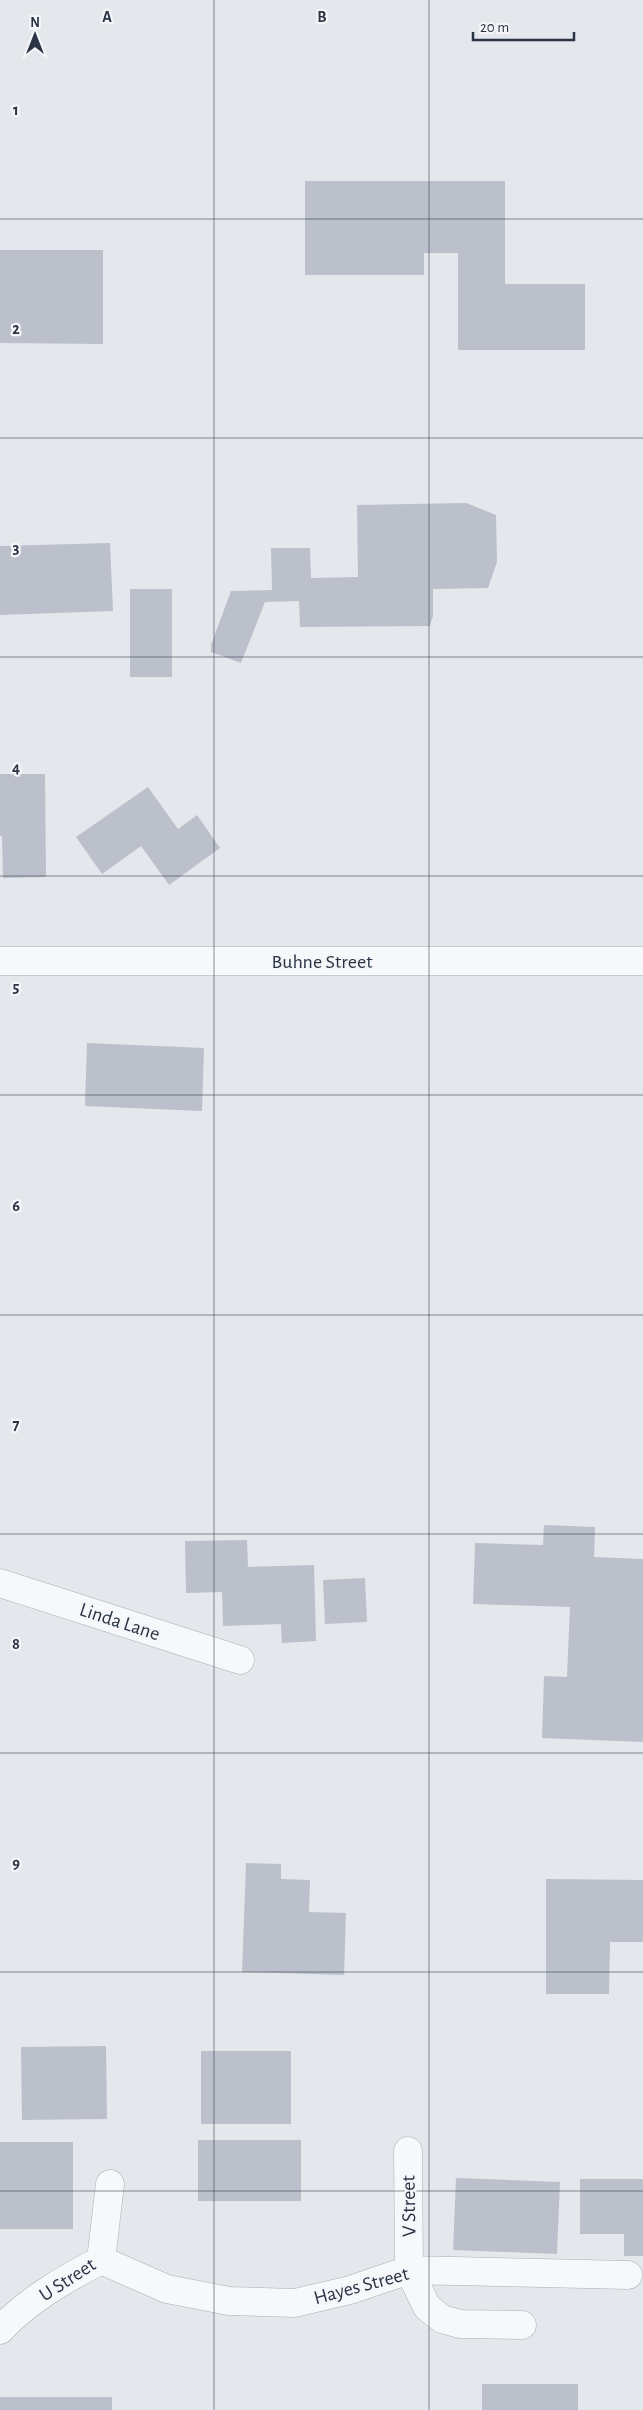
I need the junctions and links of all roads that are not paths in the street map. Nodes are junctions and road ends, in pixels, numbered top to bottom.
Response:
1 (0, 961) edge
2 (643, 961) edge
3 (0, 1583) edge
4 (240, 1660) dead end
5 (408, 2151) dead end
6 (110, 2184) dead end
7 (101, 2260) junction
8 (409, 2270) junction
9 (628, 2275) dead end
10 (522, 2326) dead end
11 (0, 2330) edge

1 - 2 street, Buhne Street
3 - 4 street, Linda Lane
5 - 8 street, V Street
6 - 7 street, U Street
7 - 8 street, Hayes Street
7 - 11 street, U Street
8 - 9 street, Hayes Street
8 - 10 street, V Street

